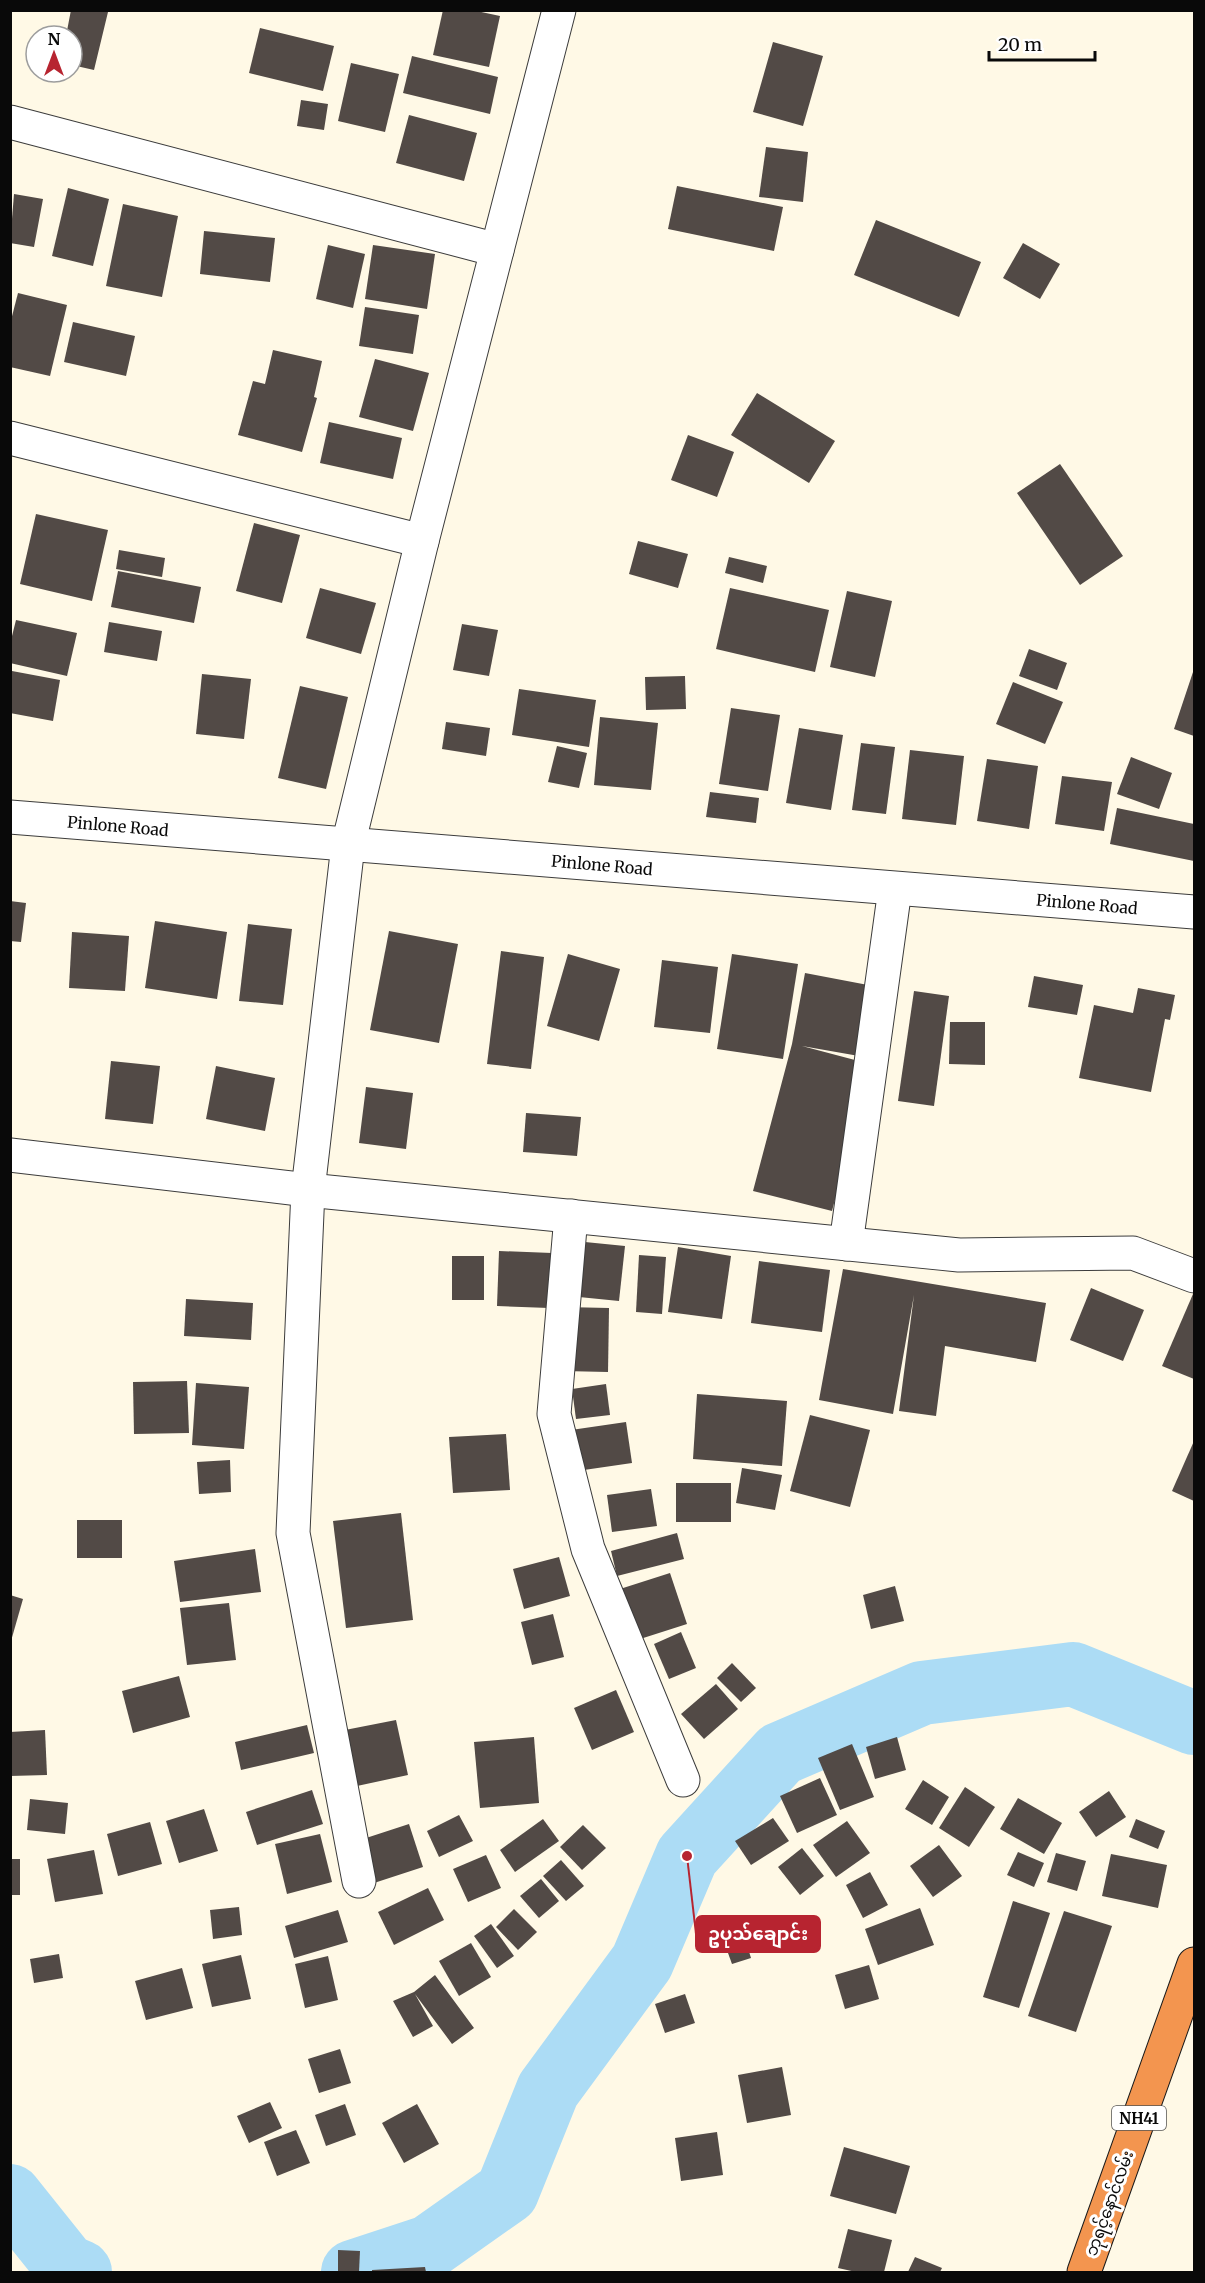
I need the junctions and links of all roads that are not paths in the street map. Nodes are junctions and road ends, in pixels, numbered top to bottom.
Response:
1 (559, 10) edge
2 (10, 122) edge
3 (497, 250) junction
4 (10, 438) edge
5 (422, 541) junction
6 (10, 818) edge
7 (348, 845) junction
8 (895, 888) junction
9 (1194, 912) edge
10 (10, 1155) edge
11 (308, 1190) junction
12 (571, 1216) junction
13 (846, 1244) junction
14 (1194, 1276) edge
15 (683, 1780) dead end
16 (359, 1881) dead end
17 (1194, 1964) edge
18 (1084, 2272) edge

1 - 3 street
2 - 3 street
3 - 5 street
4 - 5 street
5 - 7 street
6 - 7 street, Pinlone Road
7 - 8 street, Pinlone Road
7 - 11 street
8 - 9 street, Pinlone Road
8 - 13 street
10 - 11 street
11 - 12 street
11 - 16 street
12 - 13 street
12 - 15 street
13 - 14 street
17 - 18 highway, ဘုရင့်နောင်လမ်း / NH41

